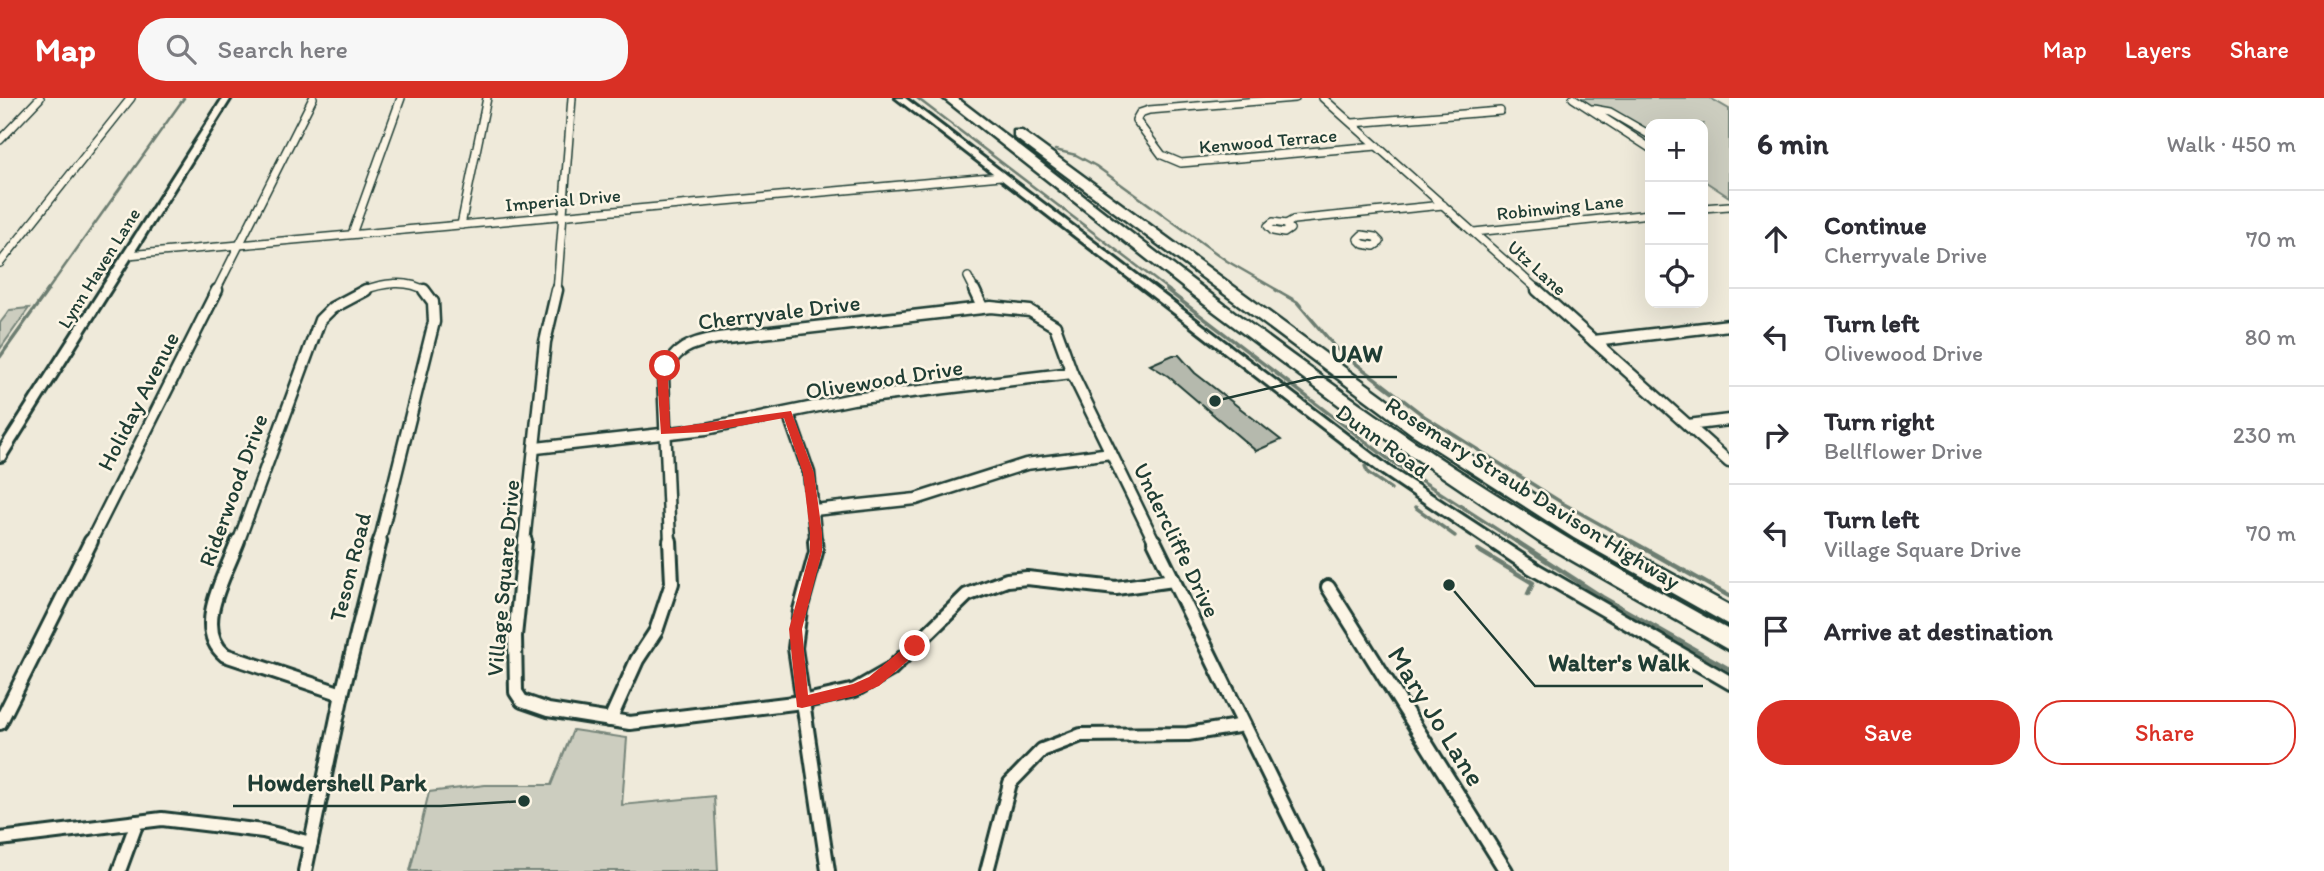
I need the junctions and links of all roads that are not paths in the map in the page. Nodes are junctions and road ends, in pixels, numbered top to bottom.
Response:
1 (40, 98) edge
2 (131, 98) edge
3 (227, 98) edge
4 (313, 98) edge
5 (401, 98) edge
6 (487, 98) edge
7 (572, 98) edge
8 (900, 98) edge
9 (949, 98) edge
10 (970, 98) edge
11 (1295, 98) edge
12 (1323, 98) edge
13 (1574, 99) edge
14 (1591, 110) junction
15 (1500, 111) dead end
16 (1353, 123) junction
17 (1645, 132) edge
18 (0, 140) edge
19 (1645, 143) edge
20 (1377, 146) junction
21 (1001, 176) junction
22 (1443, 205) junction
23 (1729, 206) edge
24 (1708, 208) edge
25 (1355, 215) junction
26 (1645, 215) edge
27 (562, 216) junction
28 (1286, 224) dead end
29 (461, 225) junction
30 (1474, 232) junction
31 (352, 234) junction
32 (1370, 235) dead end
33 (240, 244) junction
34 (128, 255) junction
35 (0, 263) edge
36 (968, 276) dead end
37 (415, 285) joint
38 (982, 307) junction
39 (1729, 325) edge
40 (1594, 341) junction
41 (1072, 373) junction
42 (788, 414) junction
43 (1729, 420) edge
44 (1688, 425) junction
45 (665, 432) junction
46 (536, 448) junction
47 (1111, 453) junction
48 (0, 457) edge
49 (1729, 462) edge
50 (814, 510) junction
51 (1173, 580) junction
52 (1328, 587) dead end
53 (1729, 616) edge
54 (1729, 640) edge
55 (1729, 682) edge
56 (342, 694) junction
57 (802, 702) junction
58 (610, 720) junction
59 (0, 723) edge
60 (1244, 725) junction
61 (137, 822) junction
62 (0, 839) edge
63 (311, 843) junction
64 (119, 871) edge
65 (305, 871) edge
66 (828, 871) edge
67 (987, 871) edge
68 (1316, 871) edge
69 (1506, 871) edge

1 - 18 street
2 - 35 street
3 - 34 street, Lynn Haven Lane
4 - 33 street, Holiday Avenue
5 - 31 street
6 - 29 street
7 - 27 street, Village Square Drive
8 - 21 street, Dunn Road
9 - 54 highway, Rosemary Straub Davison Highway
10 - 53 highway, Rosemary Straub Davison Highway
11 - 20 street, Kenwood Terrace
12 - 16 street, Utz Lane
13 - 14 street
14 - 17 street
14 - 19 street
15 - 16 street
16 - 20 street, Utz Lane
20 - 22 street, Utz Lane
21 - 27 street, Imperial Drive
21 - 55 street, Dunn Road
22 - 25 street
22 - 30 street, Utz Lane
23 - 24 street
25 - 28 street
25 - 32 street
26 - 30 street, Robinwing Lane
27 - 29 street, Imperial Drive
27 - 46 street, Village Square Drive
29 - 31 street, Imperial Drive
30 - 40 street, Utz Lane
31 - 33 street, Imperial Drive
33 - 34 street, Imperial Drive
33 - 59 street, Holiday Avenue
34 - 48 street, Lynn Haven Lane
36 - 38 street
37 - 56 street, Teson Road
37 - 56 street, Riderwood Drive
38 - 41 street, Undercliffe Drive
38 - 45 street, Cherryvale Drive
39 - 40 street
40 - 44 street, Utz Lane
41 - 42 street, Olivewood Drive
41 - 47 street, Undercliffe Drive
42 - 45 street, Olivewood Drive
42 - 50 street
43 - 44 street
44 - 49 street, Utz Lane
45 - 46 street, Olivewood Drive
45 - 58 street, Cherryvale Drive
46 - 58 street, Village Square Drive
47 - 50 street
47 - 51 street, Undercliffe Drive
50 - 57 street
51 - 57 street, Village Square Drive
51 - 60 street, Undercliffe Drive
52 - 69 street, Mary Jo Lane
56 - 63 street, Teson Road
57 - 58 street, Village Square Drive
57 - 66 street
60 - 67 street
60 - 68 street, Undercliffe Drive
61 - 62 street
61 - 63 street
61 - 64 street
63 - 65 street, Teson Road

